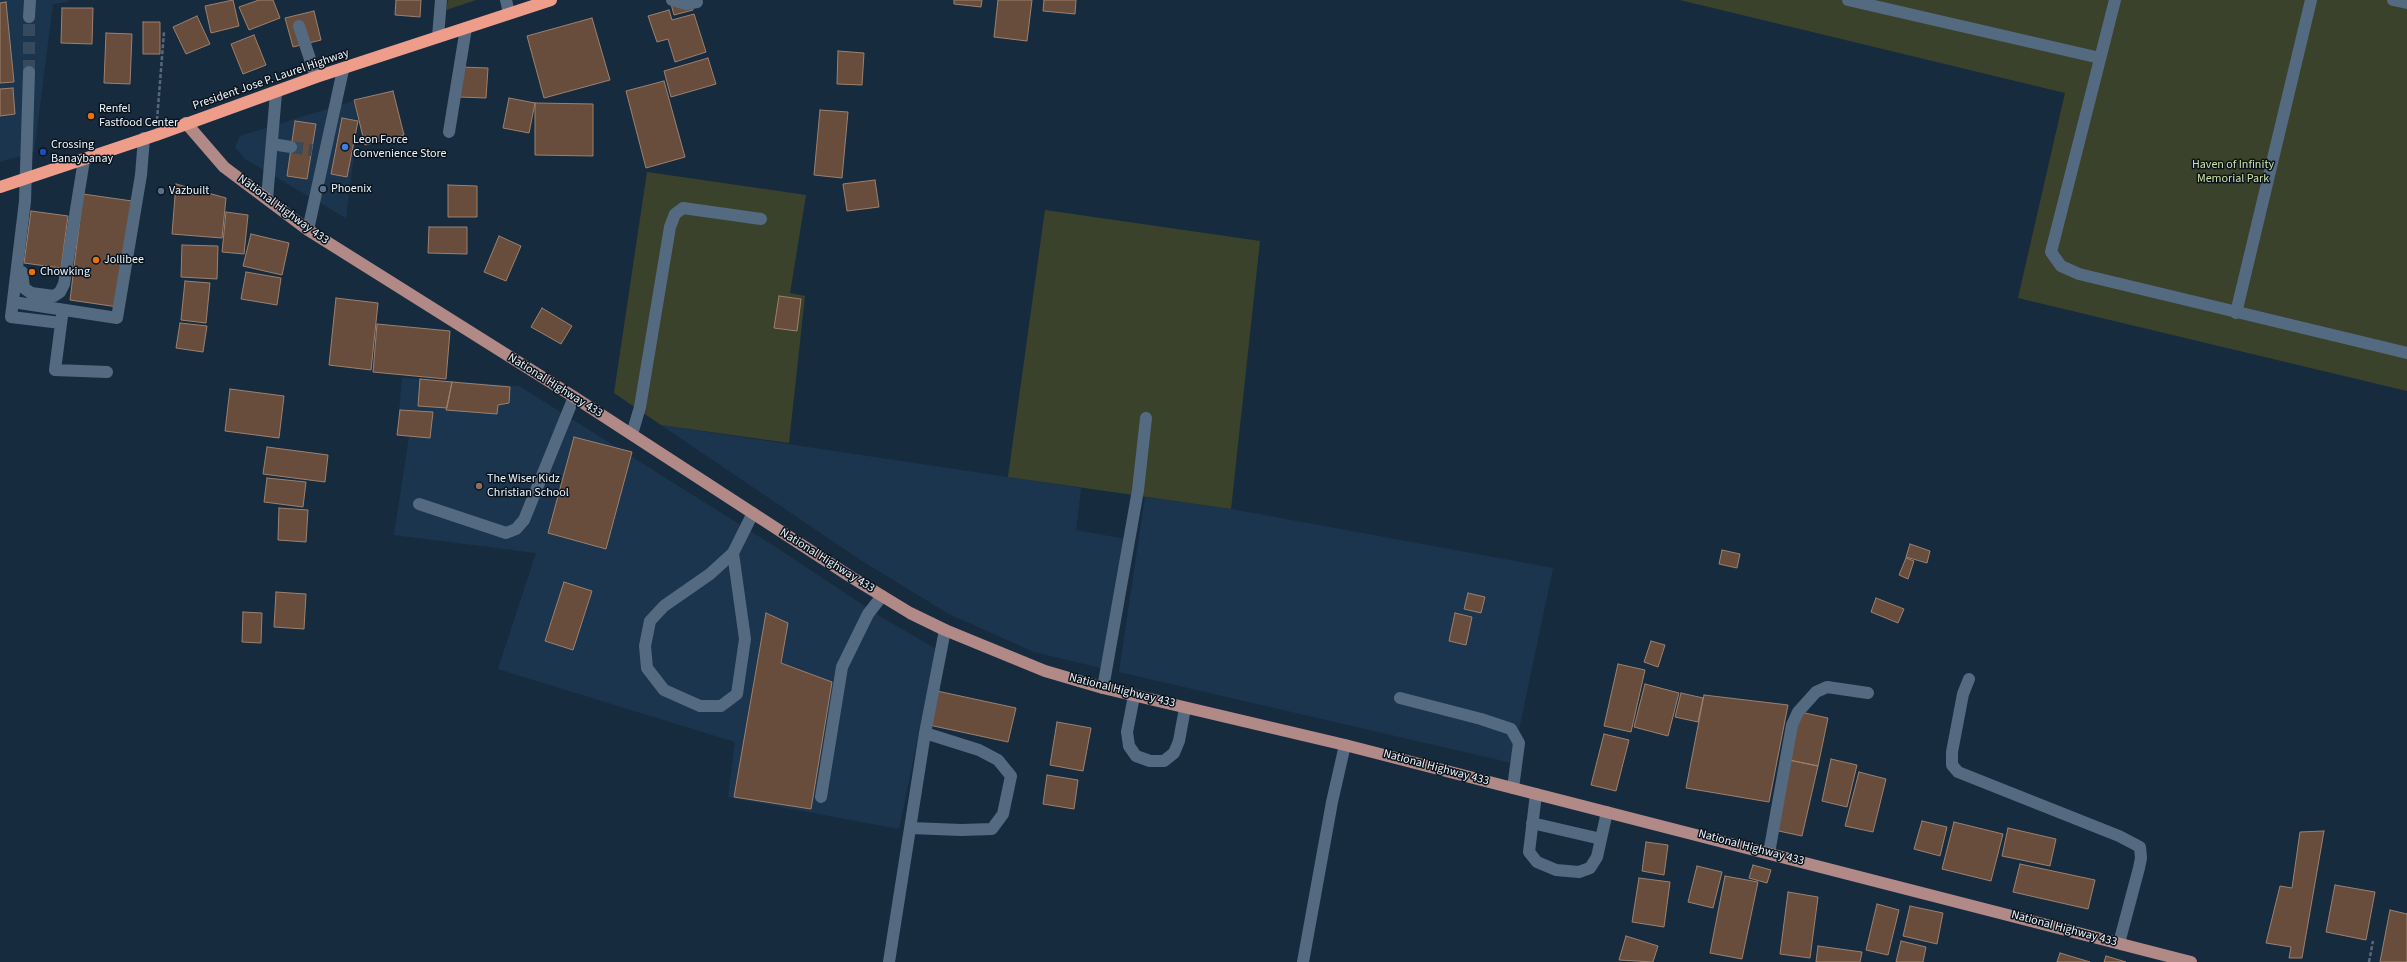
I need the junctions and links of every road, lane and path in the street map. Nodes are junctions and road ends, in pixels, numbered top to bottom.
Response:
1 (30, 0) edge
2 (441, 0) edge
3 (506, 0) edge
4 (550, 0) edge
5 (672, 0) edge
6 (1848, 0) edge
7 (2115, 0) edge
8 (2311, 0) edge
9 (2393, 0) edge
10 (697, 2) dead end
11 (2407, 4) edge
12 (509, 13) junction
13 (29, 17) tunnel mouth
14 (299, 26) dead end
15 (466, 28) junction
16 (164, 32) dead end
17 (438, 36) junction
18 (2100, 58) junction
19 (343, 70) junction
20 (29, 72) tunnel mouth
21 (316, 77) junction
22 (276, 93) junction
23 (186, 124) junction
24 (449, 132) dead end
25 (150, 136) junction
26 (272, 144) junction
27 (291, 147) tunnel mouth
28 (84, 160) junction
29 (26, 179) junction
30 (0, 187) edge
31 (267, 199) junction
32 (761, 219) dead end
33 (308, 230) junction
34 (20, 245) junction
35 (13, 302) junction
36 (63, 309) junction
37 (2236, 313) junction
38 (61, 323) junction
39 (2407, 353) edge
40 (107, 372) dead end
41 (574, 397) junction
42 (1146, 418) dead end
43 (632, 434) junction
44 (419, 504) dead end
45 (753, 513) junction
46 (733, 553) junction
47 (882, 596) junction
48 (946, 630) junction
49 (1969, 679) dead end
50 (1103, 688) junction
51 (1868, 693) dead end
52 (1134, 696) junction
53 (1400, 698) dead end
54 (1185, 708) junction
55 (925, 733) junction
56 (1345, 744) junction
57 (1513, 788) junction
58 (1536, 794) junction
59 (821, 797) dead end
60 (1607, 812) junction
61 (1532, 823) junction
62 (911, 828) junction
63 (1601, 839) junction
64 (1769, 853) junction
65 (2373, 941) dead end
66 (2119, 943) junction
67 (890, 962) edge
68 (1303, 962) edge
69 (2191, 962) edge
70 (2369, 962) edge

1 - 13 street
2 - 17 street
3 - 12 street
4 - 12 highway, President Jose P. Laurel Highway
5 - 10 street
6 - 18 street
7 - 18 street
8 - 37 street
9 - 11 street
12 - 15 highway, President Jose P. Laurel Highway
14 - 21 street
15 - 17 highway, President Jose P. Laurel Highway
15 - 24 street
16 - 25 path
17 - 19 highway, President Jose P. Laurel Highway
18 - 37 street
19 - 21 highway, President Jose P. Laurel Highway
19 - 33 street
20 - 29 street
21 - 22 highway, President Jose P. Laurel Highway
22 - 23 highway, President Jose P. Laurel Highway
22 - 26 street
23 - 25 highway, President Jose P. Laurel Highway
23 - 31 main road, National Highway 433
25 - 28 highway, President Jose P. Laurel Highway
25 - 36 street
26 - 27 street
26 - 31 street
28 - 29 highway, President Jose P. Laurel Highway
28 - 34 street
29 - 30 highway, President Jose P. Laurel Highway
29 - 34 street
31 - 33 main road, National Highway 433
32 - 43 street
33 - 41 main road, National Highway 433
34 - 35 street
35 - 36 street
35 - 38 street
36 - 38 street
37 - 39 street
38 - 40 street
41 - 43 main road, National Highway 433
41 - 44 street
42 - 50 street
43 - 45 main road, National Highway 433
45 - 46 street
45 - 47 main road, National Highway 433
46 - 46 street
47 - 48 main road, National Highway 433
47 - 59 street
48 - 50 main road, National Highway 433
48 - 55 street
49 - 66 street
50 - 52 main road, National Highway 433
51 - 64 street
52 - 54 main road, National Highway 433
52 - 54 street
53 - 57 street
54 - 56 main road, National Highway 433
55 - 62 street
55 - 62 street
56 - 57 main road, National Highway 433
56 - 68 street
57 - 58 main road, National Highway 433
58 - 60 main road, National Highway 433
58 - 61 street
60 - 63 street
60 - 64 main road, National Highway 433
61 - 63 street
61 - 63 street
62 - 67 street
64 - 66 main road, National Highway 433
65 - 70 path
66 - 69 main road, National Highway 433

